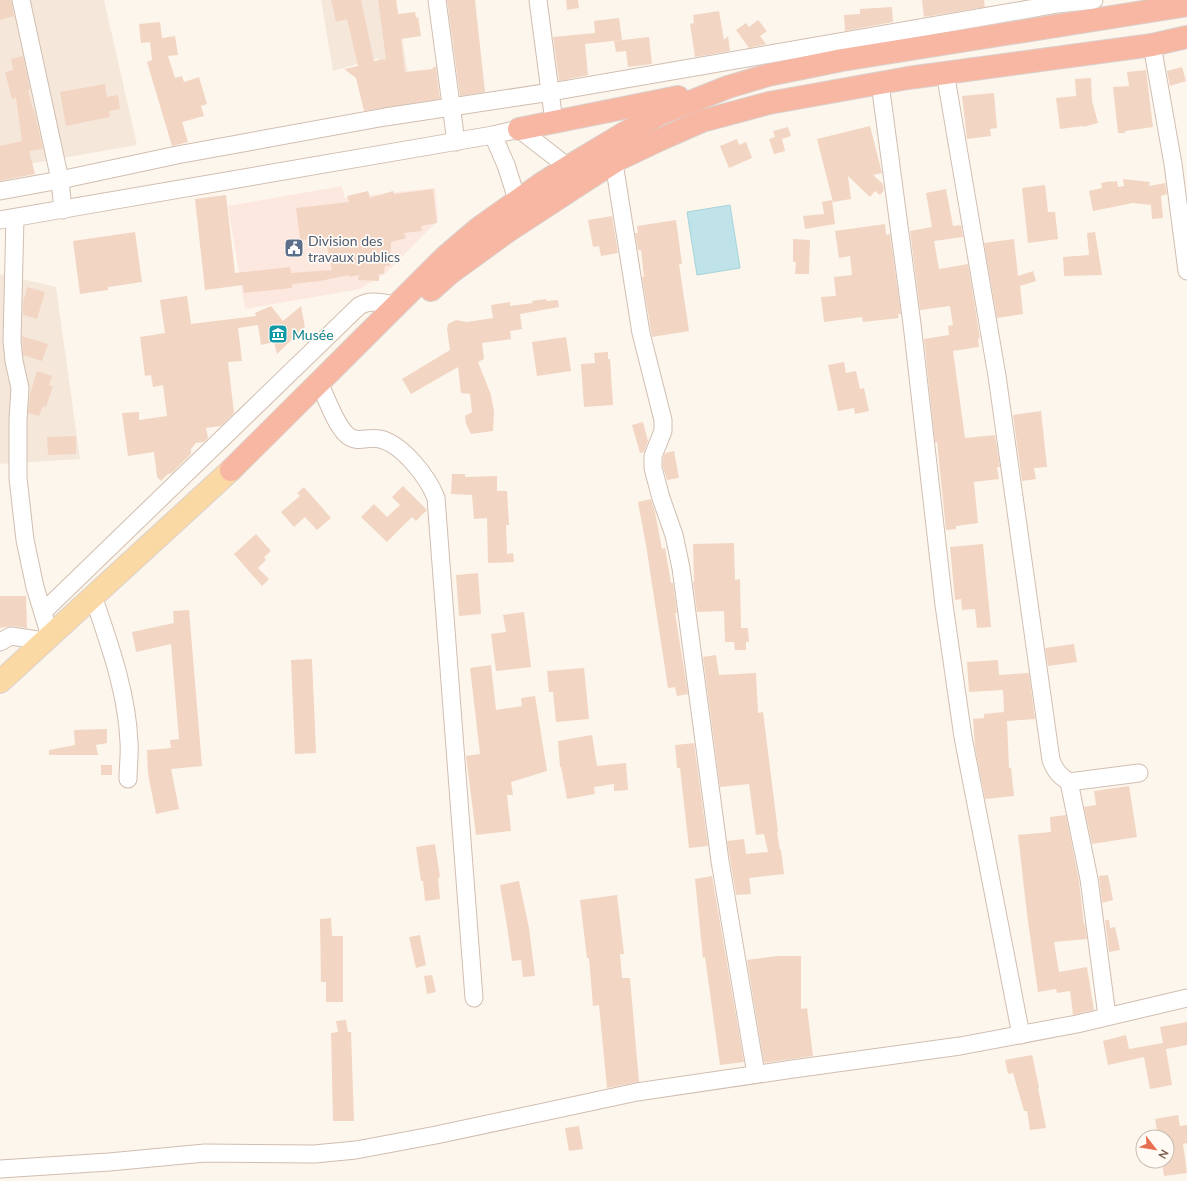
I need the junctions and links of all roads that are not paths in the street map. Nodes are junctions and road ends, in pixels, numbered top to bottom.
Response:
1 (21, 0) edge
2 (438, 0) edge
3 (538, 0) edge
4 (1094, 0) edge
5 (1058, 2) edge
6 (1187, 5) edge
7 (1060, 26) junction
8 (1187, 37) edge
9 (1152, 44) junction
10 (945, 72) junction
11 (880, 83) junction
12 (728, 87) junction
13 (550, 92) junction
14 (452, 108) junction
15 (554, 122) junction
16 (519, 129) junction
17 (493, 135) junction
18 (456, 142) junction
19 (614, 163) junction
20 (568, 167) junction
21 (60, 180) junction
22 (586, 180) junction
23 (0, 190) edge
24 (63, 210) junction
25 (521, 211) junction
26 (7, 219) edge
27 (1187, 271) edge
28 (396, 305) junction
29 (322, 389) junction
30 (231, 470) junction
31 (93, 596) junction
32 (43, 612) junction
33 (47, 638) junction
34 (0, 642) edge
35 (0, 682) edge
36 (1139, 773) dead end
37 (128, 779) dead end
38 (1069, 782) junction
39 (474, 998) dead end
40 (1187, 998) edge
41 (1107, 1016) junction
42 (1021, 1035) junction
43 (756, 1074) junction
44 (0, 1169) edge

1 - 21 street
2 - 14 street
3 - 13 street
4 - 5 street
5 - 7 street
5 - 13 street
6 - 7 highway
7 - 12 highway
8 - 9 highway
9 - 10 highway
9 - 27 street
10 - 11 highway
10 - 38 street
11 - 19 highway
11 - 42 street
12 - 15 highway
12 - 20 highway
13 - 14 street
13 - 15 street
14 - 18 street
14 - 21 street
15 - 16 highway
16 - 17 street
16 - 20 street
17 - 18 street
17 - 25 street
18 - 24 street
19 - 22 highway
19 - 43 street
20 - 22 street
20 - 25 highway
21 - 23 street
21 - 24 street
22 - 25 highway
24 - 26 street
25 - 28 highway
25 - 29 highway
26 - 32 street
28 - 30 highway
28 - 32 street
29 - 30 highway
29 - 39 street
30 - 31 main road
31 - 33 main road
31 - 37 street
32 - 33 street
33 - 34 street
33 - 35 main road
36 - 38 street
38 - 41 street
40 - 41 street
41 - 42 street
42 - 43 street
43 - 44 street

